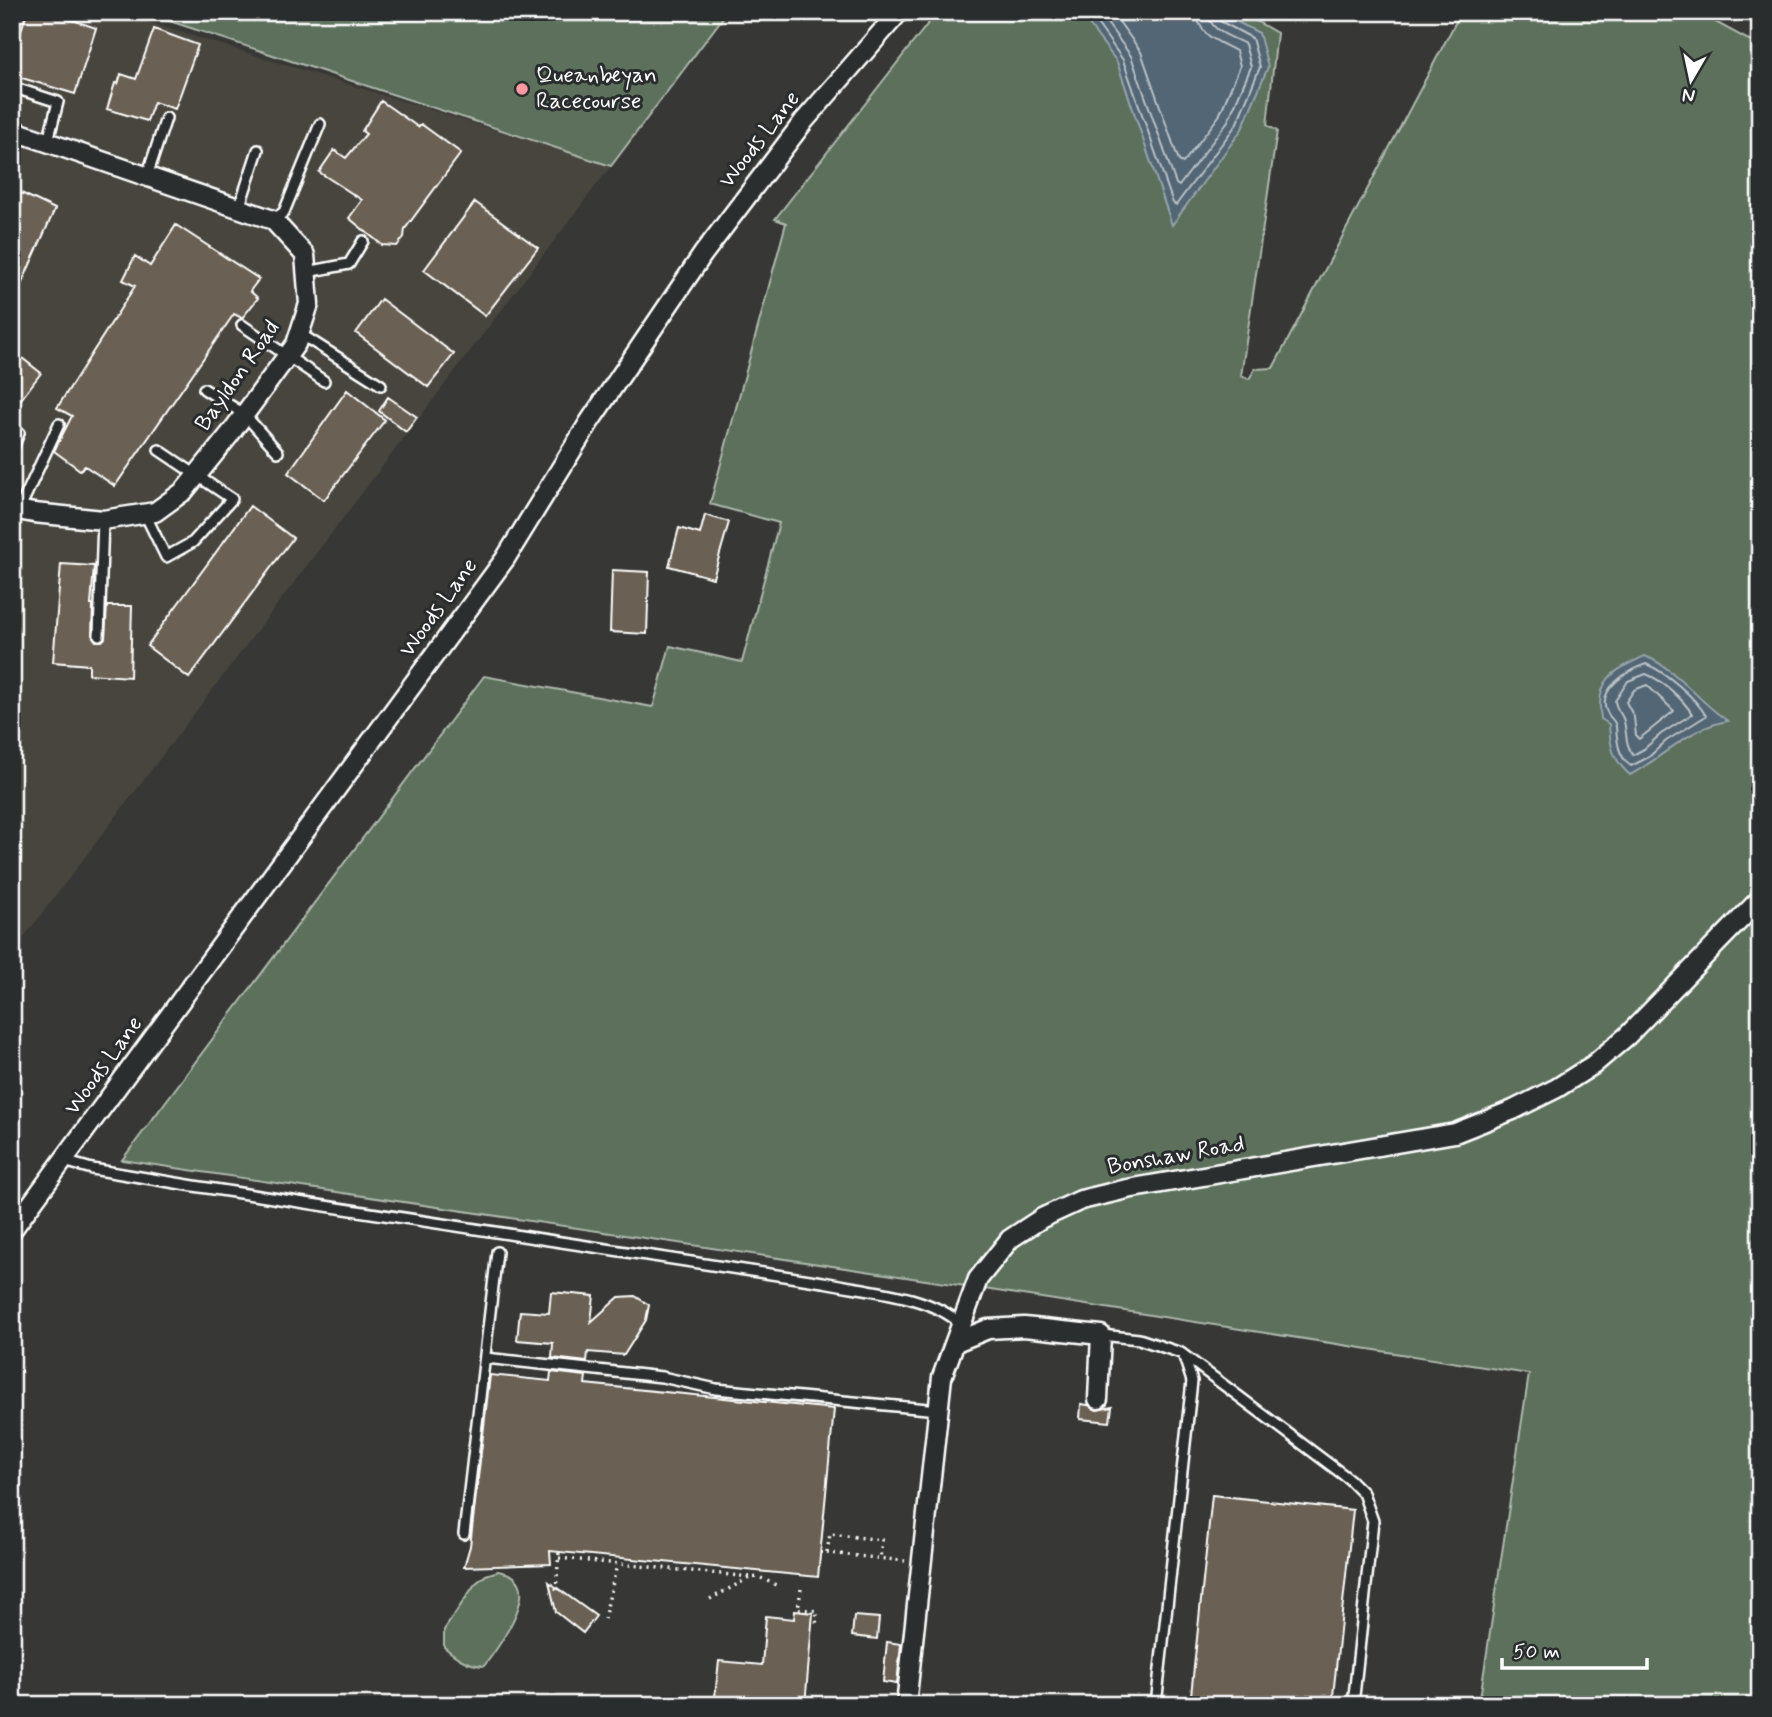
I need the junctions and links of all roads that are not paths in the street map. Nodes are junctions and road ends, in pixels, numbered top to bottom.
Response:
1 (899, 12) edge
2 (12, 87) edge
3 (166, 118) dead end
4 (320, 124) dead end
5 (16, 131) edge
6 (48, 141) junction
7 (12, 150) edge
8 (258, 150) dead end
9 (147, 176) junction
10 (239, 208) junction
11 (273, 220) junction
12 (363, 241) dead end
13 (307, 272) junction
14 (242, 325) dead end
15 (299, 333) junction
16 (286, 357) junction
17 (324, 381) dead end
18 (382, 385) dead end
19 (204, 389) dead end
20 (244, 414) junction
21 (59, 424) dead end
22 (19, 433) dead end
23 (12, 450) edge
24 (159, 450) dead end
25 (278, 452) dead end
26 (197, 475) junction
27 (16, 509) edge
28 (145, 514) junction
29 (103, 520) junction
30 (99, 635) dead end
31 (1760, 899) edge
32 (65, 1161) junction
33 (12, 1230) edge
34 (497, 1252) dead end
35 (961, 1324) junction
36 (1101, 1335) junction
37 (956, 1342) junction
38 (1181, 1353) junction
39 (485, 1358) junction
40 (1098, 1399) dead end
41 (938, 1410) junction
42 (464, 1534) dead end
43 (906, 1705) edge
44 (1156, 1705) edge
45 (1353, 1705) edge

1 - 32 street, Woods Lane
2 - 6 lane
3 - 9 lane
4 - 11 lane
5 - 6 street, Bayldon Road
5 - 7 lane
6 - 9 street, Bayldon Road
8 - 10 lane
9 - 10 street, Bayldon Road
10 - 11 street, Bayldon Road
11 - 13 street, Bayldon Road
12 - 13 lane
13 - 15 street, Bayldon Road
14 - 16 lane
15 - 16 street, Bayldon Road
15 - 18 lane
16 - 17 lane
16 - 20 street, Bayldon Road
19 - 20 lane
20 - 25 lane
20 - 26 street, Bayldon Road
21 - 27 lane
22 - 23 lane
24 - 26 lane
26 - 28 street, Bayldon Road
26 - 28 lane
27 - 29 street, Bayldon Road
28 - 29 street, Bayldon Road
29 - 30 lane
31 - 35 street, Bonshaw Road
32 - 33 street, Woods Lane
32 - 35 lane
34 - 39 lane
35 - 37 street, Bonshaw Road
36 - 37 street
36 - 38 lane
36 - 40 street
37 - 41 street, Bonshaw Road
38 - 44 lane
38 - 45 lane
39 - 41 lane
39 - 42 lane
41 - 43 street, Bonshaw Road

